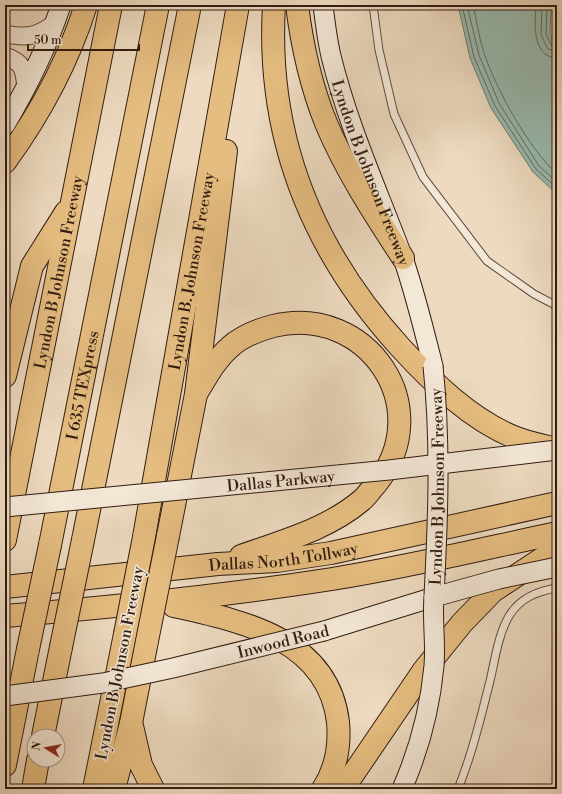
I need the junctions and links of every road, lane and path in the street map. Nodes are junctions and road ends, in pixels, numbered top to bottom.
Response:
1 (61, 5) edge
2 (86, 5) edge
3 (111, 5) edge
4 (158, 5) edge
5 (190, 5) edge
6 (238, 5) edge
7 (245, 5) edge
8 (274, 5) edge
9 (297, 5) edge
10 (323, 5) edge
11 (373, 5) edge
12 (54, 24) junction
13 (5, 34) edge
14 (5, 56) edge
15 (26, 88) junction
16 (5, 125) edge
17 (5, 162) edge
18 (73, 201) junction
19 (403, 260) junction
20 (557, 306) edge
21 (5, 376) edge
22 (196, 394) junction
23 (557, 450) edge
24 (438, 465) junction
25 (557, 503) edge
26 (5, 507) edge
27 (557, 533) edge
28 (144, 537) joint
29 (5, 540) edge
30 (557, 549) edge
31 (218, 564) junction
32 (557, 567) edge
33 (5, 587) edge
34 (557, 588) edge
35 (434, 597) junction
36 (161, 603) junction
37 (5, 616) edge
38 (5, 696) edge
39 (131, 723) junction
40 (45, 728) edge
41 (5, 765) edge
42 (36, 768) edge
43 (32, 789) edge
44 (94, 789) edge
45 (114, 789) edge
46 (152, 789) edge
47 (323, 789) edge
48 (343, 789) edge
49 (402, 789) edge
50 (458, 789) edge

1 - 12 main road
2 - 17 highway
3 - 18 highway, Lyndon B Johnson Freeway
4 - 41 highway, I 635 TEXpress, bridge
5 - 40 highway, I 635 TEXpress, bridge
6 - 28 highway, Lyndon B. Johnson Freeway
7 - 22 highway
8 - 23 highway
9 - 19 highway
10 - 19 main road, Lyndon B Johnson Freeway
11 - 20 lane
12 - 13 street
12 - 15 main road
14 - 15 street
15 - 16 main road
18 - 21 highway
18 - 29 highway, Lyndon B Johnson Freeway
19 - 24 main road, Lyndon B Johnson Freeway, bridge
22 - 31 highway
22 - 39 highway, bridge
23 - 24 main road, Dallas Parkway, bridge
24 - 26 main road, Dallas Parkway, bridge
24 - 35 main road, Lyndon B Johnson Freeway, bridge
25 - 31 highway, Dallas North Tollway
27 - 36 highway, Dallas North Tollway
28 - 44 highway, Lyndon B Johnson Freeway, bridge
30 - 48 highway
31 - 33 highway, Dallas North Tollway
32 - 35 main road, Inwood Road, bridge
34 - 50 lane
35 - 38 main road, Inwood Road, bridge
35 - 49 main road, Lyndon B Johnson Freeway, bridge
36 - 37 highway, Dallas North Tollway
36 - 47 highway
39 - 45 highway
39 - 46 highway
42 - 43 highway

